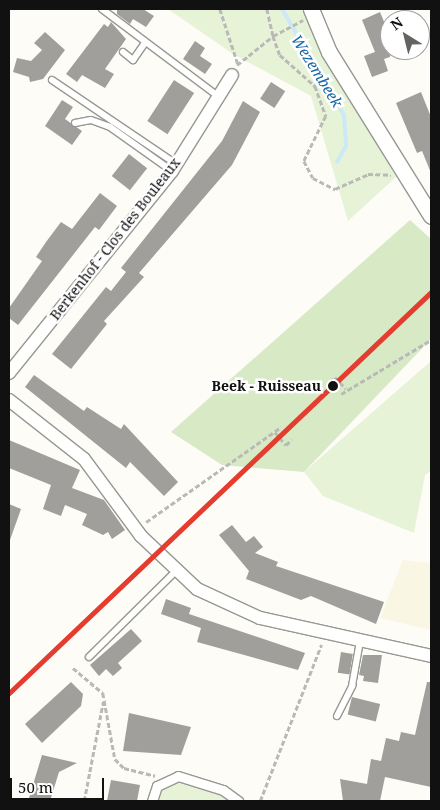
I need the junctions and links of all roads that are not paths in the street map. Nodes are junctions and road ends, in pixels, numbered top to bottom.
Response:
1 (102, 9) edge
2 (311, 9) edge
3 (145, 43) junction
4 (123, 52) dead end
5 (235, 70) road end
6 (52, 80) dead end
7 (218, 96) junction
8 (75, 122) dead end
9 (174, 167) junction
10 (431, 216) edge
11 (9, 373) edge
12 (9, 400) edge
13 (176, 571) junction
14 (360, 641) junction
15 (431, 656) edge
16 (89, 657) dead end
17 (337, 716) dead end
18 (152, 801) edge
19 (238, 801) edge

1 - 3 lane
2 - 10 street
3 - 4 lane
3 - 7 lane
5 - 7 street, Berkenhof - Clos des Bouleaux
6 - 9 lane
7 - 9 street, Berkenhof - Clos des Bouleaux
8 - 9 lane
9 - 11 street, Berkenhof - Clos des Bouleaux
12 - 13 street
13 - 14 street
13 - 16 lane
14 - 15 street
14 - 17 lane
18 - 19 street

